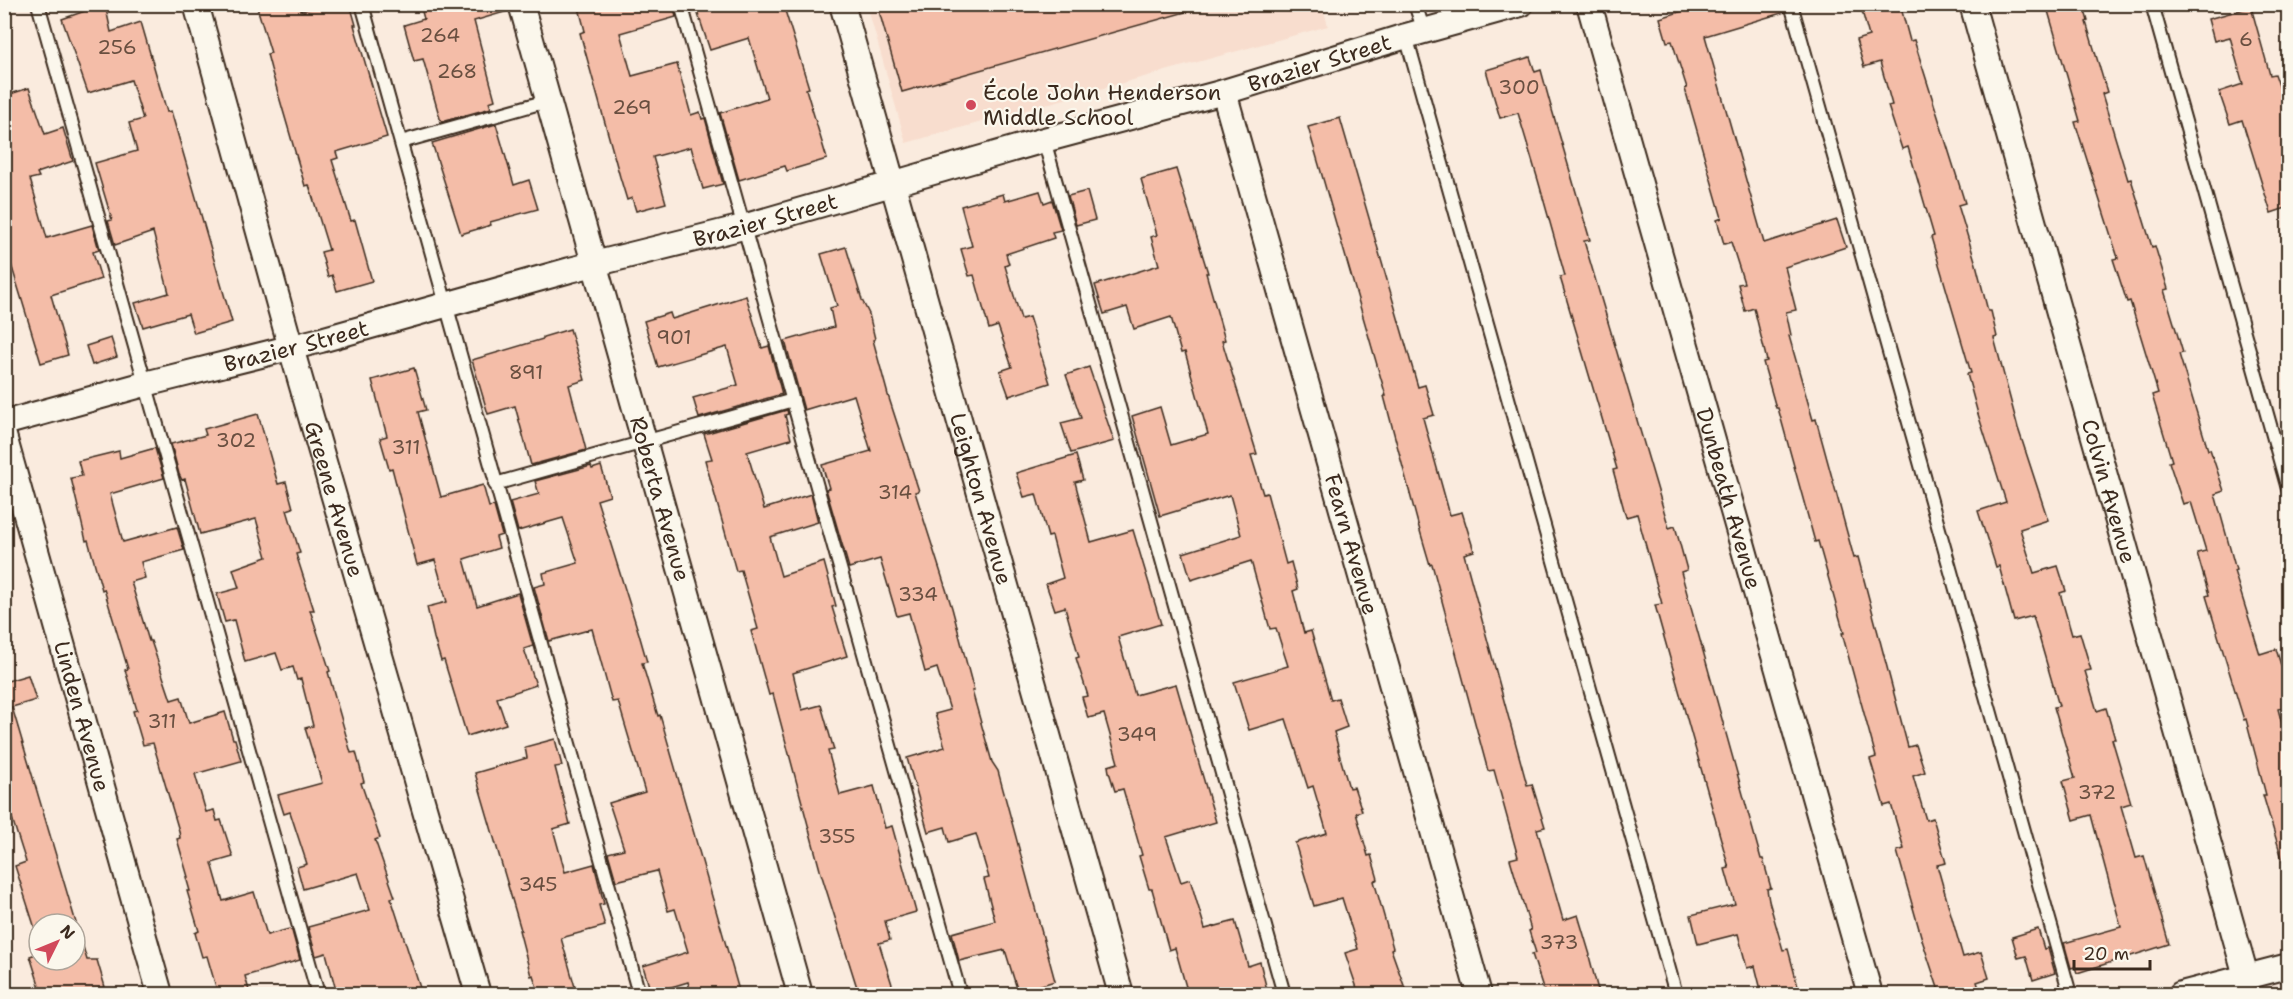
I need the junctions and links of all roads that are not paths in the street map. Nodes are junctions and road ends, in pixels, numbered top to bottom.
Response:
1 (38, 4) edge
2 (196, 4) edge
3 (362, 4) edge
4 (521, 4) edge
5 (681, 4) edge
6 (843, 4) edge
7 (1415, 4) edge
8 (1521, 4) edge
9 (1589, 4) edge
10 (1791, 4) edge
11 (1972, 4) edge
12 (2152, 4) edge
13 (1415, 33) junction
14 (1224, 92) junction
15 (547, 101) junction
16 (1044, 140) junction
17 (400, 142) junction
18 (893, 184) junction
19 (743, 226) junction
20 (594, 263) junction
21 (445, 305) junction
22 (291, 348) junction
23 (145, 384) junction
24 (793, 400) junction
25 (4, 423) edge
26 (4, 436) edge
27 (644, 441) junction
28 (495, 484) junction
29 (2289, 489) edge
30 (2289, 966) edge
31 (2246, 976) junction
32 (160, 994) edge
33 (318, 994) edge
34 (478, 994) edge
35 (639, 994) edge
36 (800, 994) edge
37 (960, 994) edge
38 (1121, 994) edge
39 (1284, 994) edge
40 (1479, 994) edge
41 (1676, 994) edge
42 (1870, 994) edge
43 (2070, 994) edge
44 (2181, 994) edge

1 - 23 lane
2 - 22 street, Greene Avenue
3 - 17 lane
4 - 15 street, Roberta Avenue
5 - 19 lane
6 - 18 street, Leighton Avenue
7 - 13 lane
8 - 13 street, Brazier Street
9 - 42 street, Dunbeath Avenue
10 - 43 lane
11 - 31 street, Colvin Avenue
12 - 29 lane
13 - 14 street, Brazier Street
13 - 41 lane
14 - 16 street, Brazier Street
14 - 40 street, Fearn Avenue
15 - 17 lane
15 - 20 street, Roberta Avenue
16 - 18 street, Brazier Street
16 - 39 lane
17 - 21 lane
18 - 19 street, Brazier Street
18 - 38 street, Leighton Avenue
19 - 20 street, Brazier Street
19 - 24 lane
20 - 21 street, Brazier Street
20 - 27 street, Roberta Avenue
21 - 22 street, Brazier Street
21 - 28 lane
22 - 23 street, Brazier Street
22 - 34 street, Greene Avenue
23 - 25 street, Brazier Street
23 - 33 lane
24 - 27 lane
24 - 37 lane
26 - 32 street, Linden Avenue
27 - 28 lane
27 - 36 street, Roberta Avenue
28 - 35 lane
30 - 31 street
31 - 44 street

